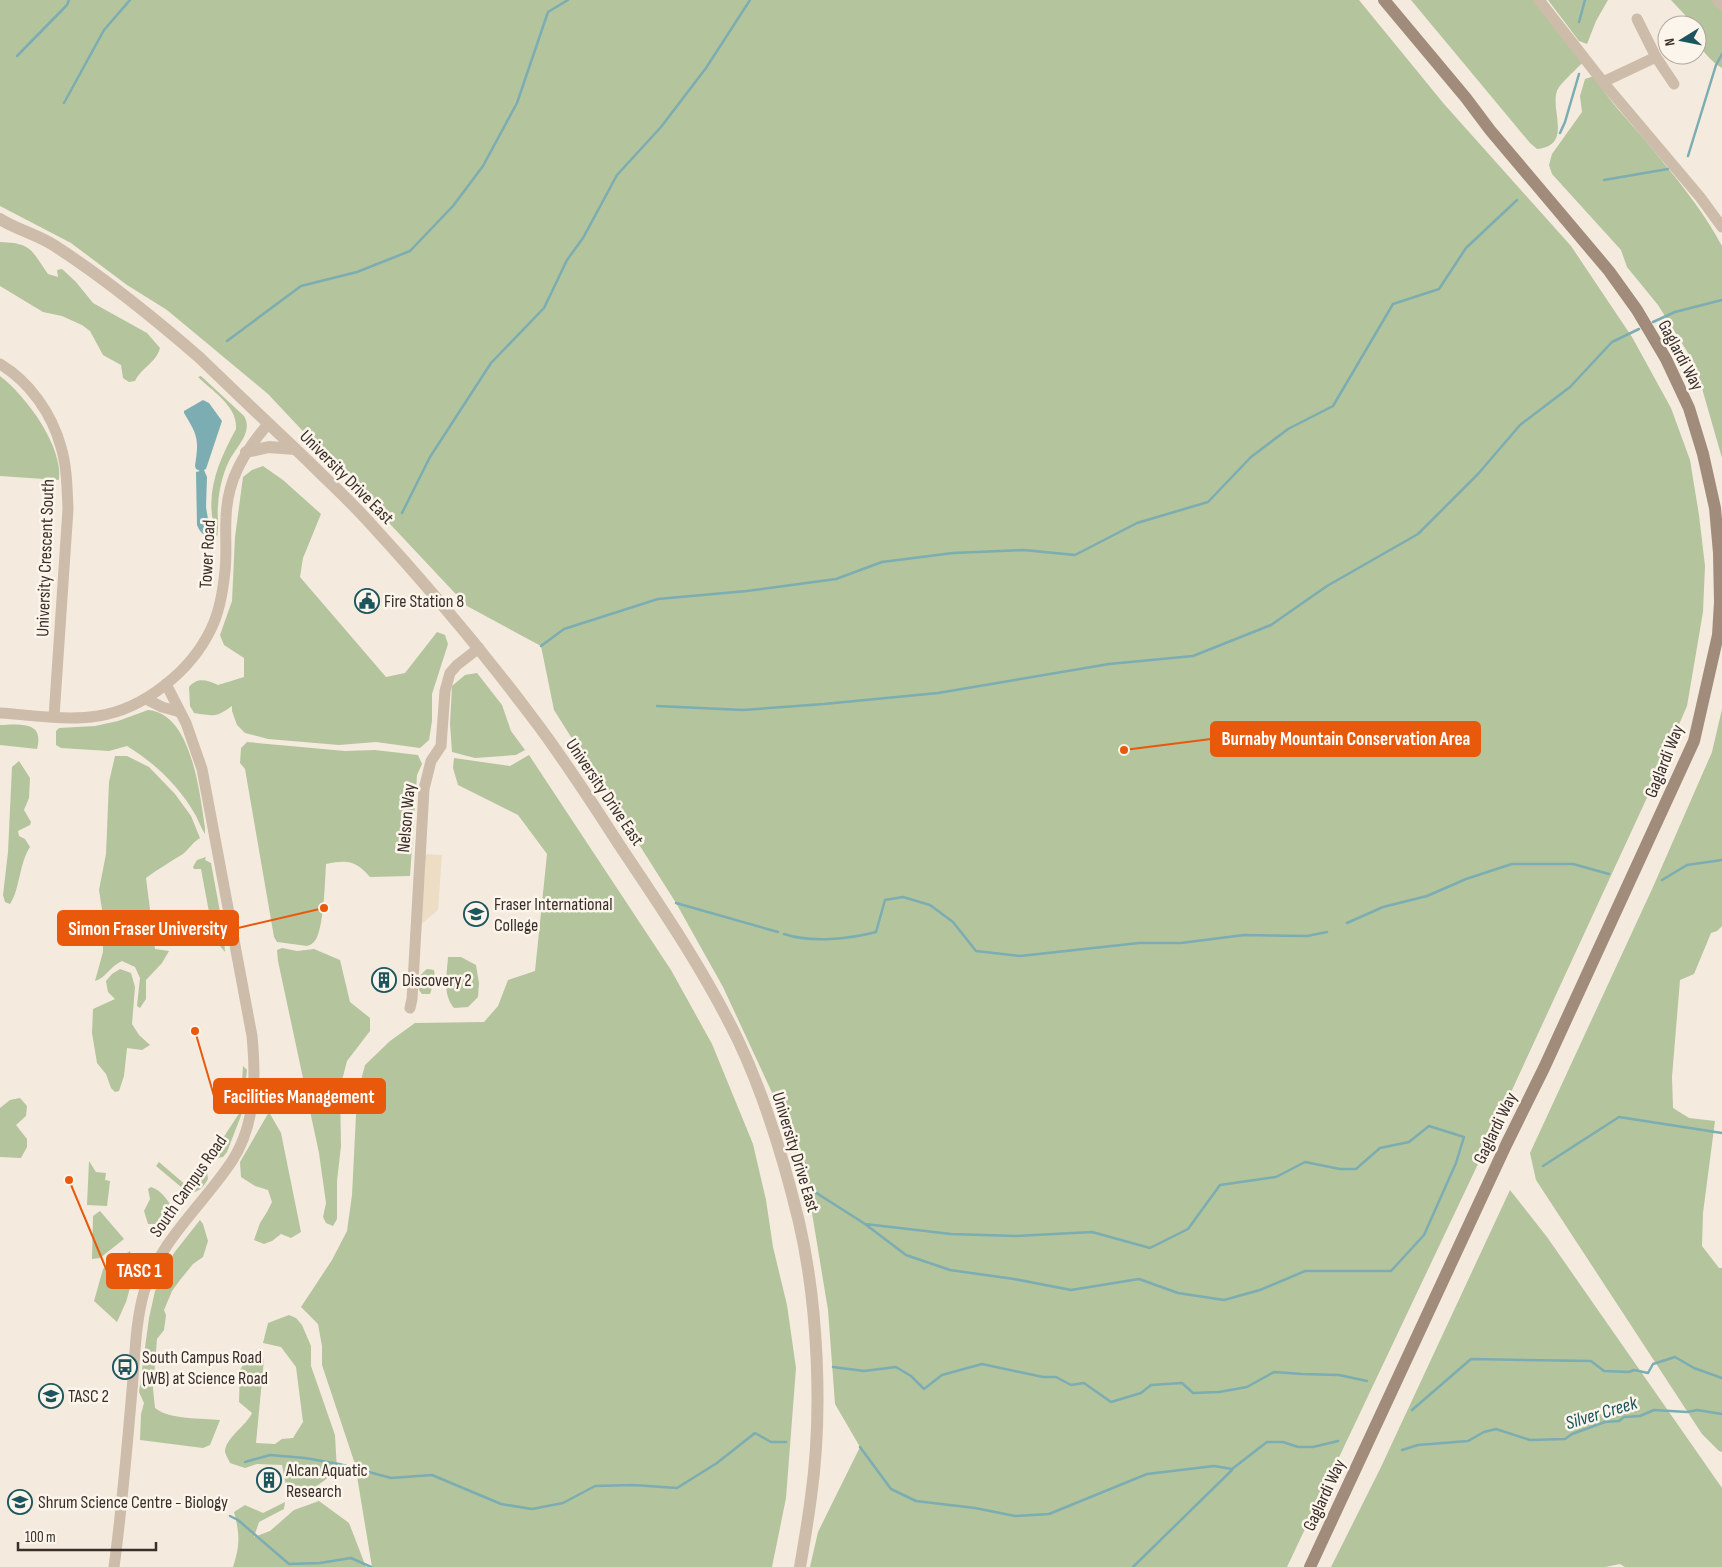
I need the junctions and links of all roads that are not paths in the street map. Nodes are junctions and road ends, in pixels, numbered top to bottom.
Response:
1 (1384, 0) edge
2 (1539, 0) edge
3 (1718, 0) edge
4 (1722, 4) edge
5 (1637, 19) dead end
6 (1656, 57) junction
7 (1603, 82) junction
8 (1674, 84) dead end
9 (0, 219) edge
10 (1722, 227) edge
11 (15, 228) junction
12 (0, 230) edge
13 (0, 364) edge
14 (268, 424) junction
15 (295, 449) junction
16 (246, 452) junction
17 (479, 648) junction
18 (166, 684) junction
19 (146, 699) junction
20 (180, 712) junction
21 (0, 713) edge
22 (54, 717) junction
23 (410, 1008) dead end
24 (114, 1567) edge
25 (800, 1567) edge
26 (1310, 1567) edge

1 - 26 main road, Gaglardi Way
2 - 7 street
3 - 4 street
5 - 6 street
6 - 7 street
6 - 8 street
7 - 10 street
9 - 11 street, University Drive East
11 - 12 street, University Drive East
11 - 14 street, University Drive East
13 - 22 street, University Crescent South
14 - 15 street, University Drive East
14 - 16 street, Tower Road
15 - 16 street
15 - 17 street, University Drive East
16 - 18 street, Tower Road
17 - 23 street, Nelson Way
17 - 25 street, University Drive East
18 - 19 street, Tower Road
18 - 20 street, South Campus Road
19 - 20 street
19 - 22 street, Tower Road
20 - 24 street, South Campus Road
21 - 22 street, Tower Road

